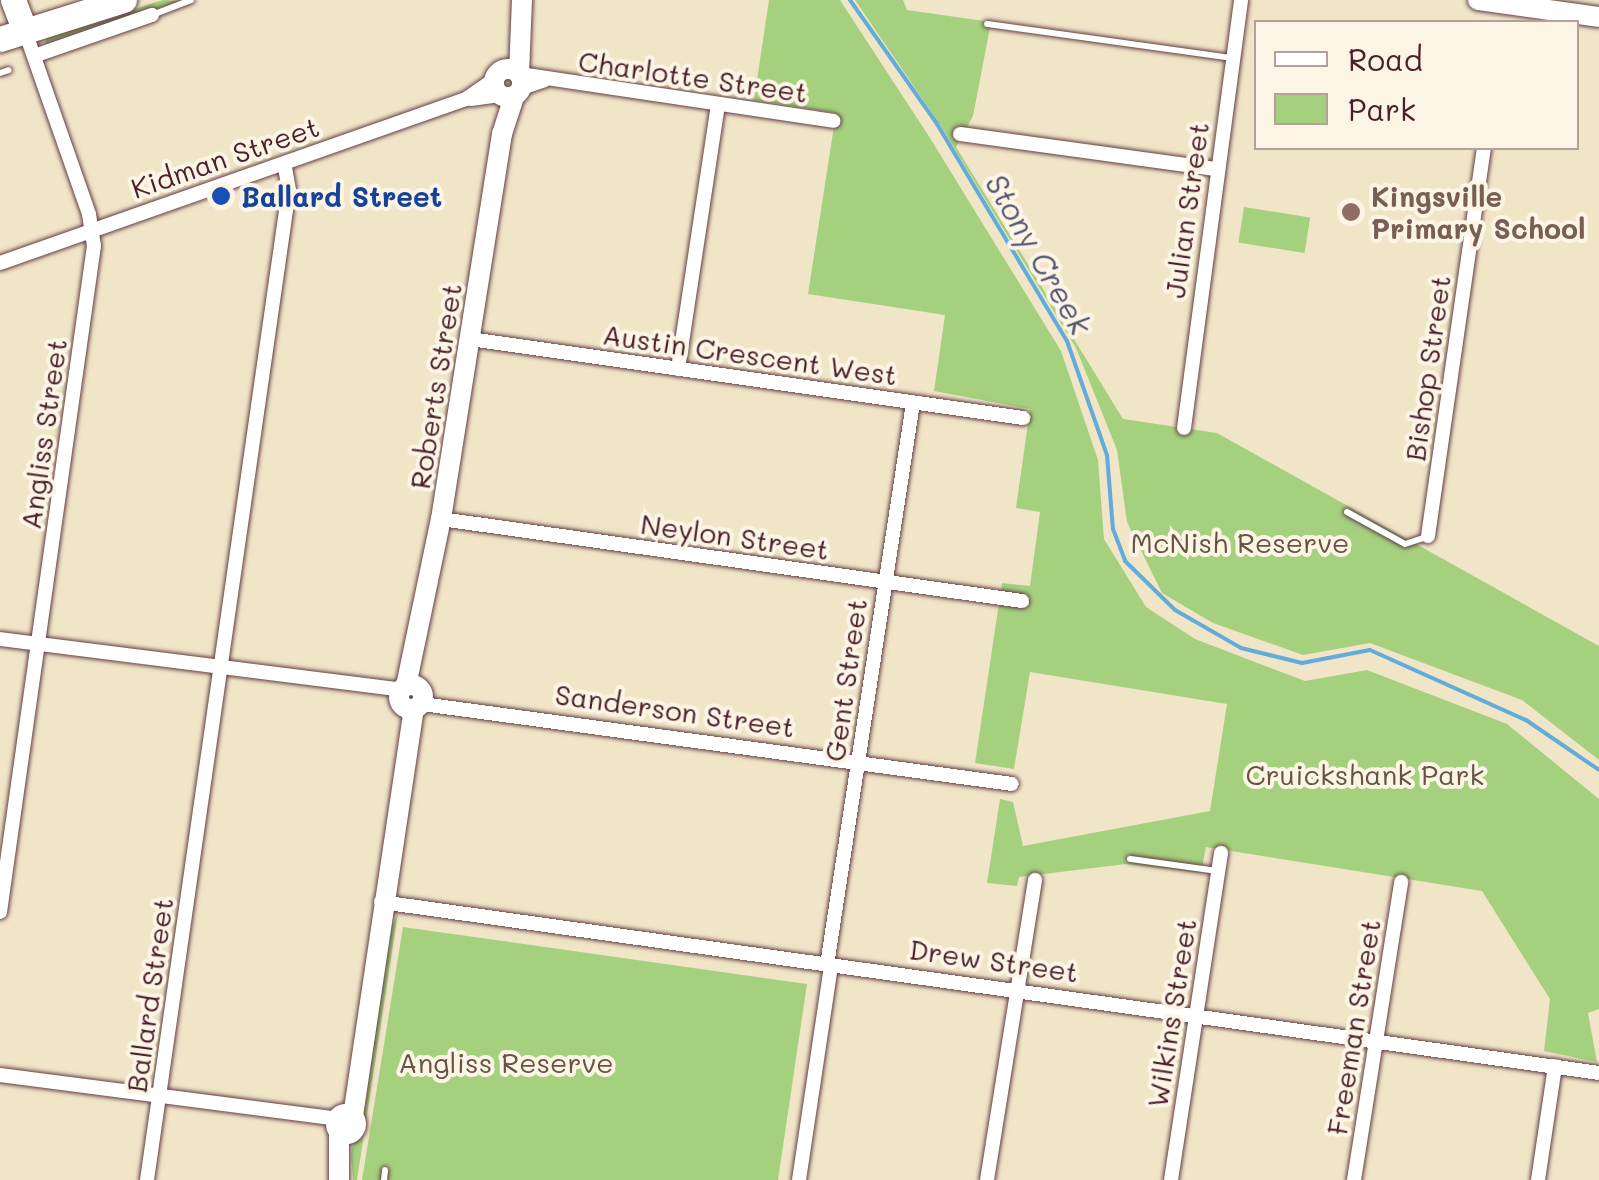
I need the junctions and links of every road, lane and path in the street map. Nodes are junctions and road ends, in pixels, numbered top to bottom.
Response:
1 (13, 0) edge
2 (124, 0) edge
3 (191, 0) edge
4 (522, 0) edge
5 (1241, 0) edge
6 (1478, 0) edge
7 (1505, 9) edge
8 (152, 15) joint
9 (1599, 17) edge
10 (986, 24) dead end
11 (7, 37) edge
12 (34, 56) junction
13 (1233, 59) junction
14 (509, 85) junction
15 (718, 105) junction
16 (834, 122) dead end
17 (960, 134) dead end
18 (1484, 150) edge
19 (284, 163) junction
20 (1216, 169) junction
21 (93, 230) junction
22 (0, 263) edge
23 (470, 339) junction
24 (678, 369) junction
25 (912, 403) junction
26 (1023, 418) dead end
27 (1184, 428) dead end
28 (1347, 512) dead end
29 (441, 519) junction
30 (1428, 536) joint
31 (884, 582) junction
32 (1022, 601) dead end
33 (0, 639) edge
34 (38, 645) junction
35 (220, 670) junction
36 (411, 697) junction
37 (858, 762) junction
38 (1012, 784) dead end
39 (1221, 853) dead end
40 (1130, 859) dead end
41 (1218, 871) junction
42 (1034, 880) dead end
43 (1401, 882) dead end
44 (381, 902) junction
45 (0, 912) edge
46 (829, 965) junction
47 (1016, 988) junction
48 (1196, 1014) junction
49 (1375, 1040) junction
50 (1555, 1066) junction
51 (1599, 1073) edge
52 (0, 1075) edge
53 (159, 1097) junction
54 (343, 1124) joint
55 (385, 1170) dead end
56 (147, 1180) edge
57 (384, 1180) edge
58 (798, 1180) edge
59 (987, 1180) edge
60 (1170, 1180) edge
61 (1354, 1180) edge
62 (1538, 1180) edge

1 - 11 highway
2 - 11 highway
3 - 8 lane
4 - 14 street, Roberts Street
5 - 13 street, Julian Street
6 - 7 street
7 - 9 street
8 - 12 street
10 - 13 lane
11 - 12 street, Angliss Street
12 - 21 street, Angliss Street
13 - 20 street, Julian Street
14 - 15 street, Charlotte Street
14 - 19 street, Kidman Street
14 - 23 street, Roberts Street
15 - 16 street, Charlotte Street
15 - 24 street
17 - 20 street
18 - 30 street, Bishop Street
19 - 21 street, Kidman Street
19 - 35 street, Ballard Street
20 - 27 street, Julian Street
21 - 22 street, Kidman Street
21 - 34 street, Angliss Street
23 - 24 street, Austin Crescent West
23 - 29 street, Roberts Street
24 - 25 street, Austin Crescent West
25 - 26 street, Austin Crescent West
25 - 31 street, Gent Street
28 - 30 lane
29 - 31 street, Neylon Street
29 - 36 street, Roberts Street
31 - 32 street, Neylon Street
31 - 37 street, Gent Street
33 - 34 street, Sanderson Street
34 - 35 street, Sanderson Street
34 - 45 street, Angliss Street
35 - 36 street, Sanderson Street
35 - 53 street, Ballard Street
36 - 37 street, Sanderson Street
36 - 44 street, Roberts Street
37 - 38 street, Sanderson Street
37 - 46 street, Gent Street
39 - 41 street, Wilkins Street
40 - 41 lane
41 - 48 street, Wilkins Street
42 - 47 street
43 - 49 street, Freeman Street
44 - 46 street, Drew Street
44 - 54 street, Roberts Street
46 - 47 street, Drew Street
46 - 58 street, Gent Street
47 - 48 street, Drew Street
47 - 59 street
48 - 49 street, Drew Street
48 - 60 street, Wilkins Street
49 - 50 street, Drew Street
49 - 61 street, Freeman Street
50 - 51 street, Drew Street
50 - 62 street
52 - 53 street
53 - 54 street
53 - 56 street, Ballard Street
55 - 57 lane

